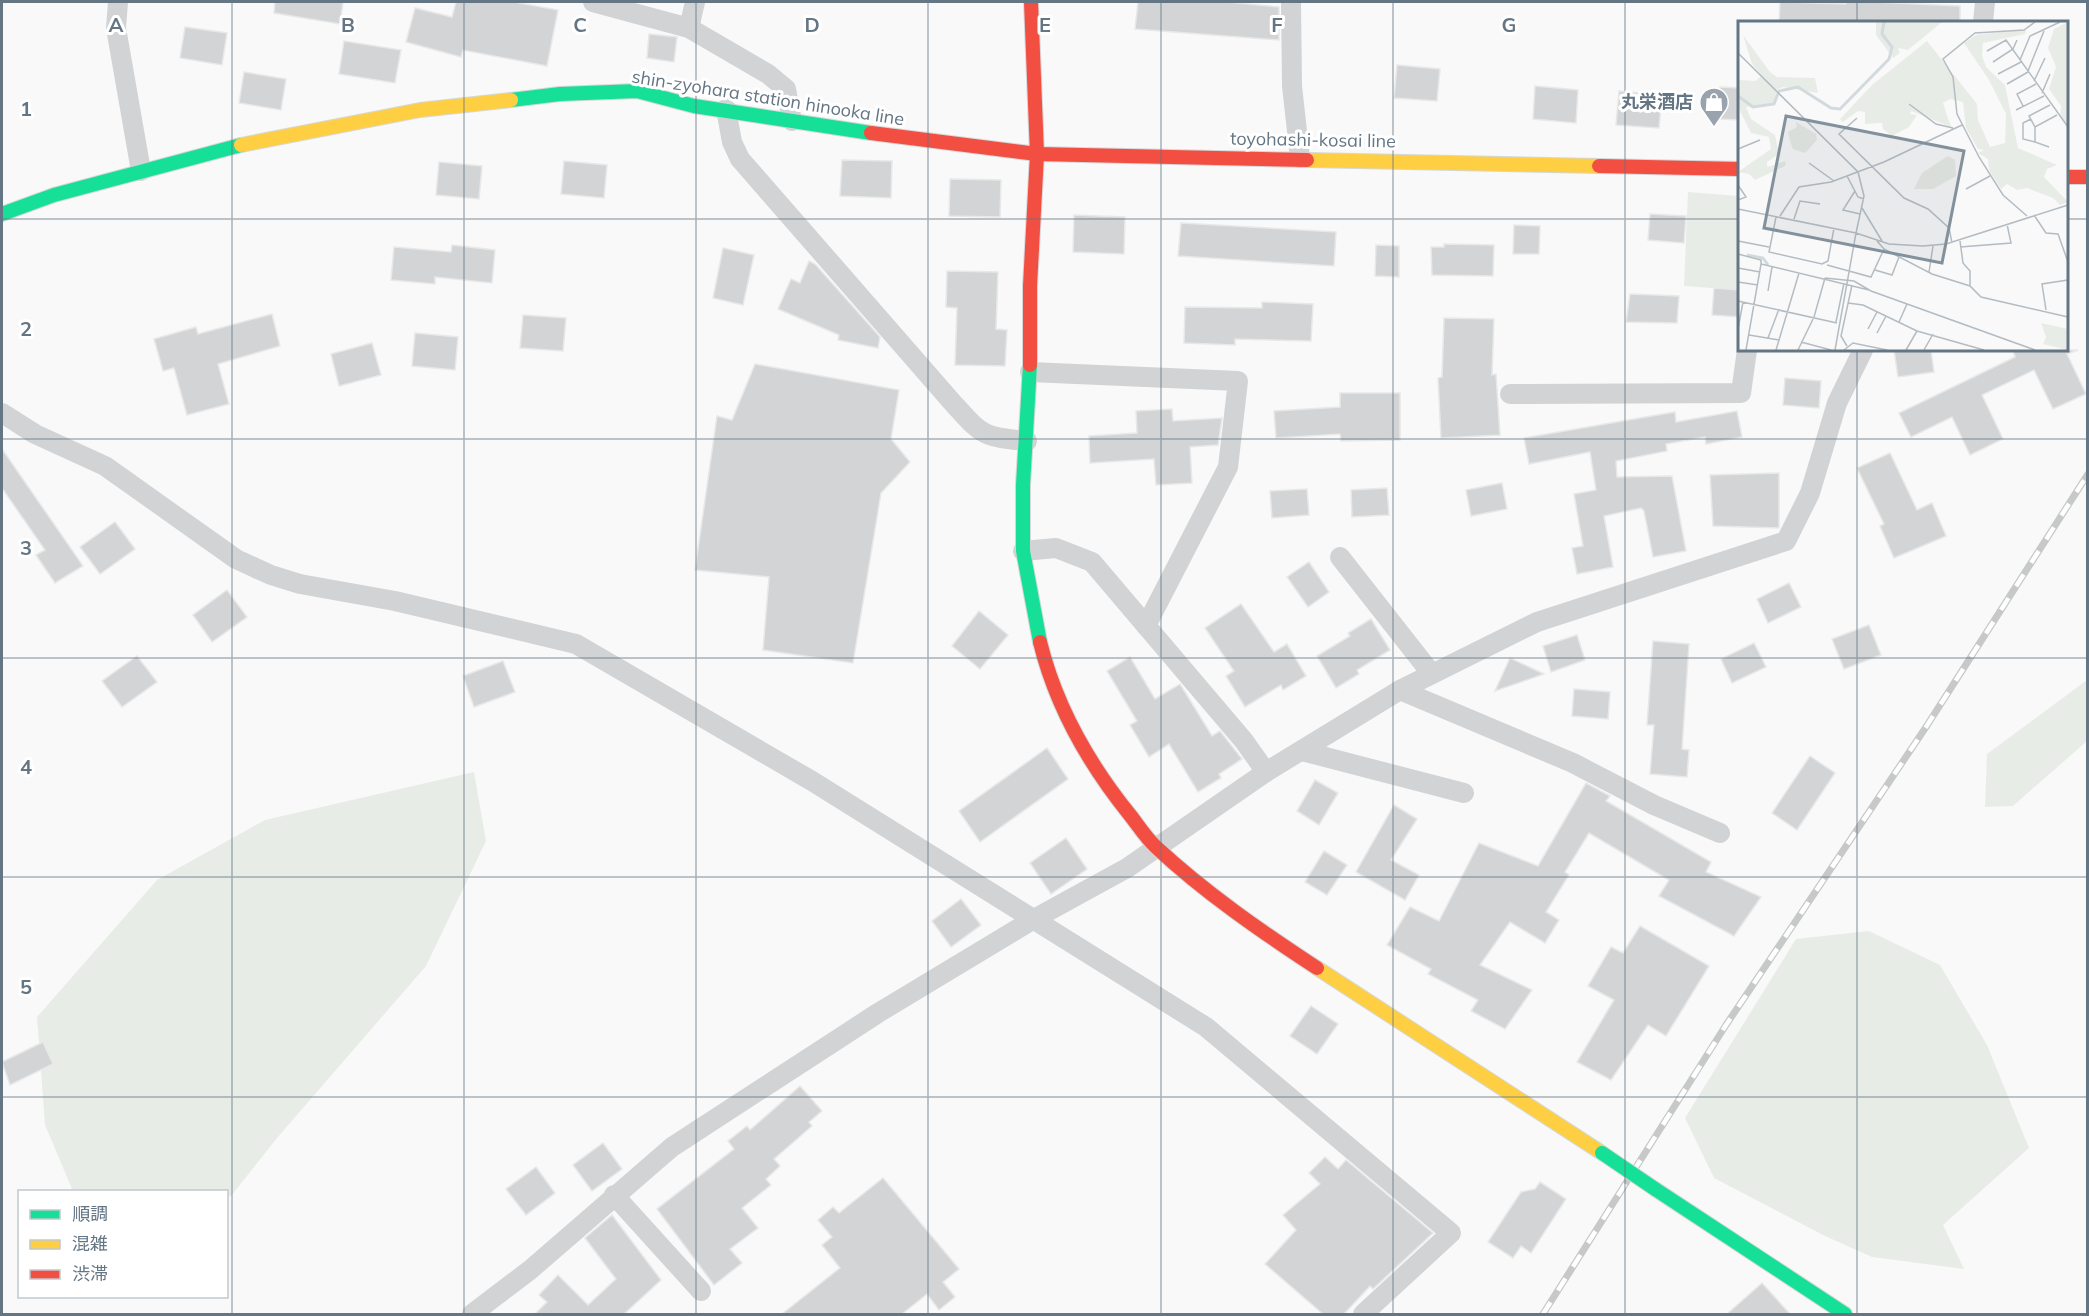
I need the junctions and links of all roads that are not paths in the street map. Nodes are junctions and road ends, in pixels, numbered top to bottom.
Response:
1 (118, 2) edge
2 (593, 2) edge
3 (695, 2) edge
4 (1031, 2) edge
5 (1291, 2) edge
6 (1984, 2) edge
7 (1983, 21) edge
8 (689, 28) junction
9 (726, 109) junction
10 (792, 121) junction
11 (1037, 154) junction
12 (1300, 158) junction
13 (1738, 169) edge
14 (141, 171) junction
15 (2068, 177) edge
16 (2088, 177) edge
17 (2, 214) edge
18 (1747, 351) edge
19 (1863, 351) edge
20 (1030, 372) junction
21 (1510, 394) dead end
22 (2, 413) edge
23 (1027, 441) junction
24 (1023, 551) junction
25 (1340, 557) dead end
26 (1146, 626) junction
27 (1431, 673) junction
28 (1400, 690) junction
29 (1302, 751) junction
30 (1266, 772) junction
31 (1464, 793) dead end
32 (1720, 833) dead end
33 (1155, 846) junction
34 (1034, 919) junction
35 (614, 1196) junction
36 (701, 1291) dead end
37 (472, 1314) edge
38 (1363, 1314) edge
39 (1845, 1314) edge

1 - 14 street
2 - 8 street
3 - 8 street
4 - 11 main road
5 - 12 street
6 - 7 street
8 - 10 street
9 - 10 main road, shin-zyohara station hinooka line
9 - 14 main road, shin-zyohara station hinooka line
9 - 23 street
10 - 11 main road, shin-zyohara station hinooka line
11 - 12 main road, toyohashi-kosai line
11 - 20 main road
12 - 13 main road, toyohashi-kosai line
14 - 17 main road, shin-zyohara station hinooka line
15 - 16 main road
18 - 21 street
19 - 27 street
20 - 23 main road
20 - 26 street
22 - 34 street
23 - 24 main road
24 - 26 street
24 - 33 main road
25 - 27 street
26 - 30 street
27 - 28 street
28 - 29 street
28 - 32 street
29 - 30 street
29 - 31 street
30 - 33 street
33 - 34 street
33 - 39 main road, bridge
34 - 35 street
34 - 38 street
35 - 36 street
35 - 37 street

